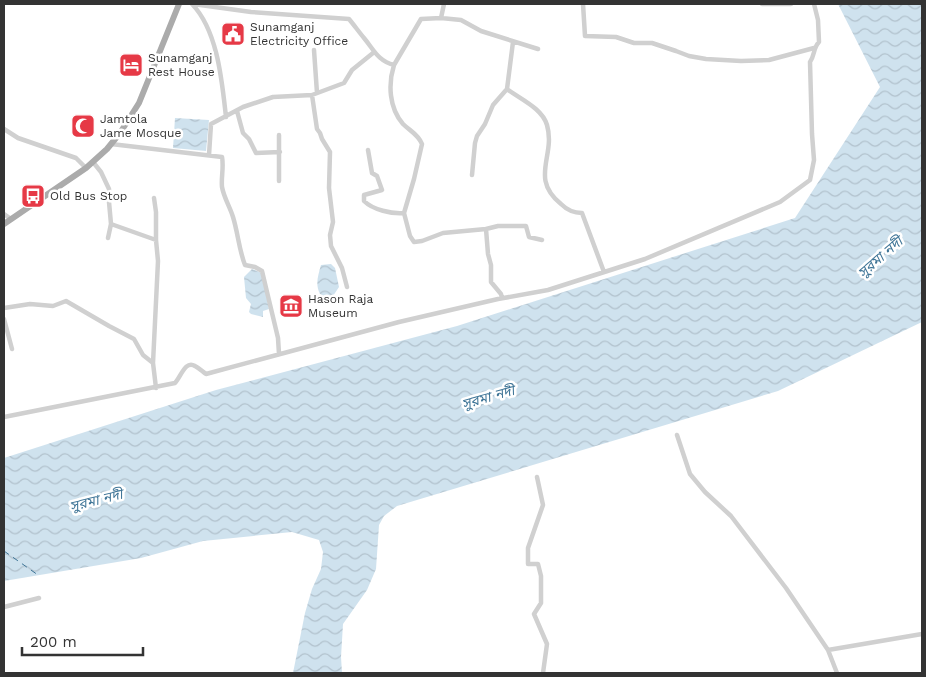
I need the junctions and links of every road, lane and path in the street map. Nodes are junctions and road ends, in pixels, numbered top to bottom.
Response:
1 (179, 4) edge
2 (192, 4) edge
3 (444, 4) edge
4 (583, 4) edge
5 (762, 4) edge
6 (792, 4) edge
7 (814, 4) edge
8 (441, 18) junction
9 (513, 42) junction
10 (814, 48) junction
11 (314, 50) dead end
12 (538, 50) dead end
13 (374, 53) junction
14 (394, 65) junction
15 (507, 90) junction
16 (314, 94) junction
17 (237, 111) junction
18 (226, 117) junction
19 (4, 129) edge
20 (279, 135) dead end
21 (111, 144) junction
22 (368, 150) dead end
23 (280, 152) junction
24 (209, 155) junction
25 (93, 162) junction
26 (86, 168) junction
27 (472, 175) dead end
28 (279, 181) dead end
29 (154, 198) dead end
30 (404, 213) junction
31 (4, 214) edge
32 (11, 218) junction
33 (4, 224) edge
34 (111, 224) junction
35 (486, 229) junction
36 (108, 238) dead end
37 (156, 240) junction
38 (542, 240) dead end
39 (604, 272) junction
40 (347, 287) dead end
41 (502, 298) junction
42 (4, 308) edge
43 (4, 319) edge
44 (12, 349) dead end
45 (279, 354) junction
46 (153, 363) junction
47 (156, 388) junction
48 (4, 417) edge
49 (677, 435) dead end
50 (537, 477) dead end
51 (39, 598) dead end
52 (4, 607) edge
53 (922, 634) edge
54 (828, 650) junction
55 (543, 673) edge
56 (837, 673) edge

1 - 21 main road
2 - 13 street
2 - 18 street
3 - 8 street
4 - 10 street
5 - 6 street
7 - 10 street
8 - 9 street
8 - 14 street
9 - 12 street
9 - 15 street
10 - 39 street
11 - 16 street
13 - 14 street
13 - 16 street
14 - 30 street
15 - 27 street
15 - 39 street
16 - 17 street
16 - 40 street
17 - 18 street
17 - 23 street
18 - 24 street
19 - 26 street
20 - 23 street
21 - 24 street
21 - 25 main road
22 - 30 street
23 - 28 street
24 - 45 street
25 - 26 main road
25 - 34 street
26 - 32 main road
29 - 37 street
30 - 35 street
31 - 32 street
32 - 33 main road
34 - 36 street
34 - 37 street
35 - 38 street
35 - 41 street
37 - 46 street
39 - 41 street
41 - 45 street
42 - 46 street
43 - 44 street
45 - 47 street
46 - 47 street
47 - 48 street
49 - 54 street
50 - 55 street
51 - 52 street
53 - 54 street
54 - 56 street

